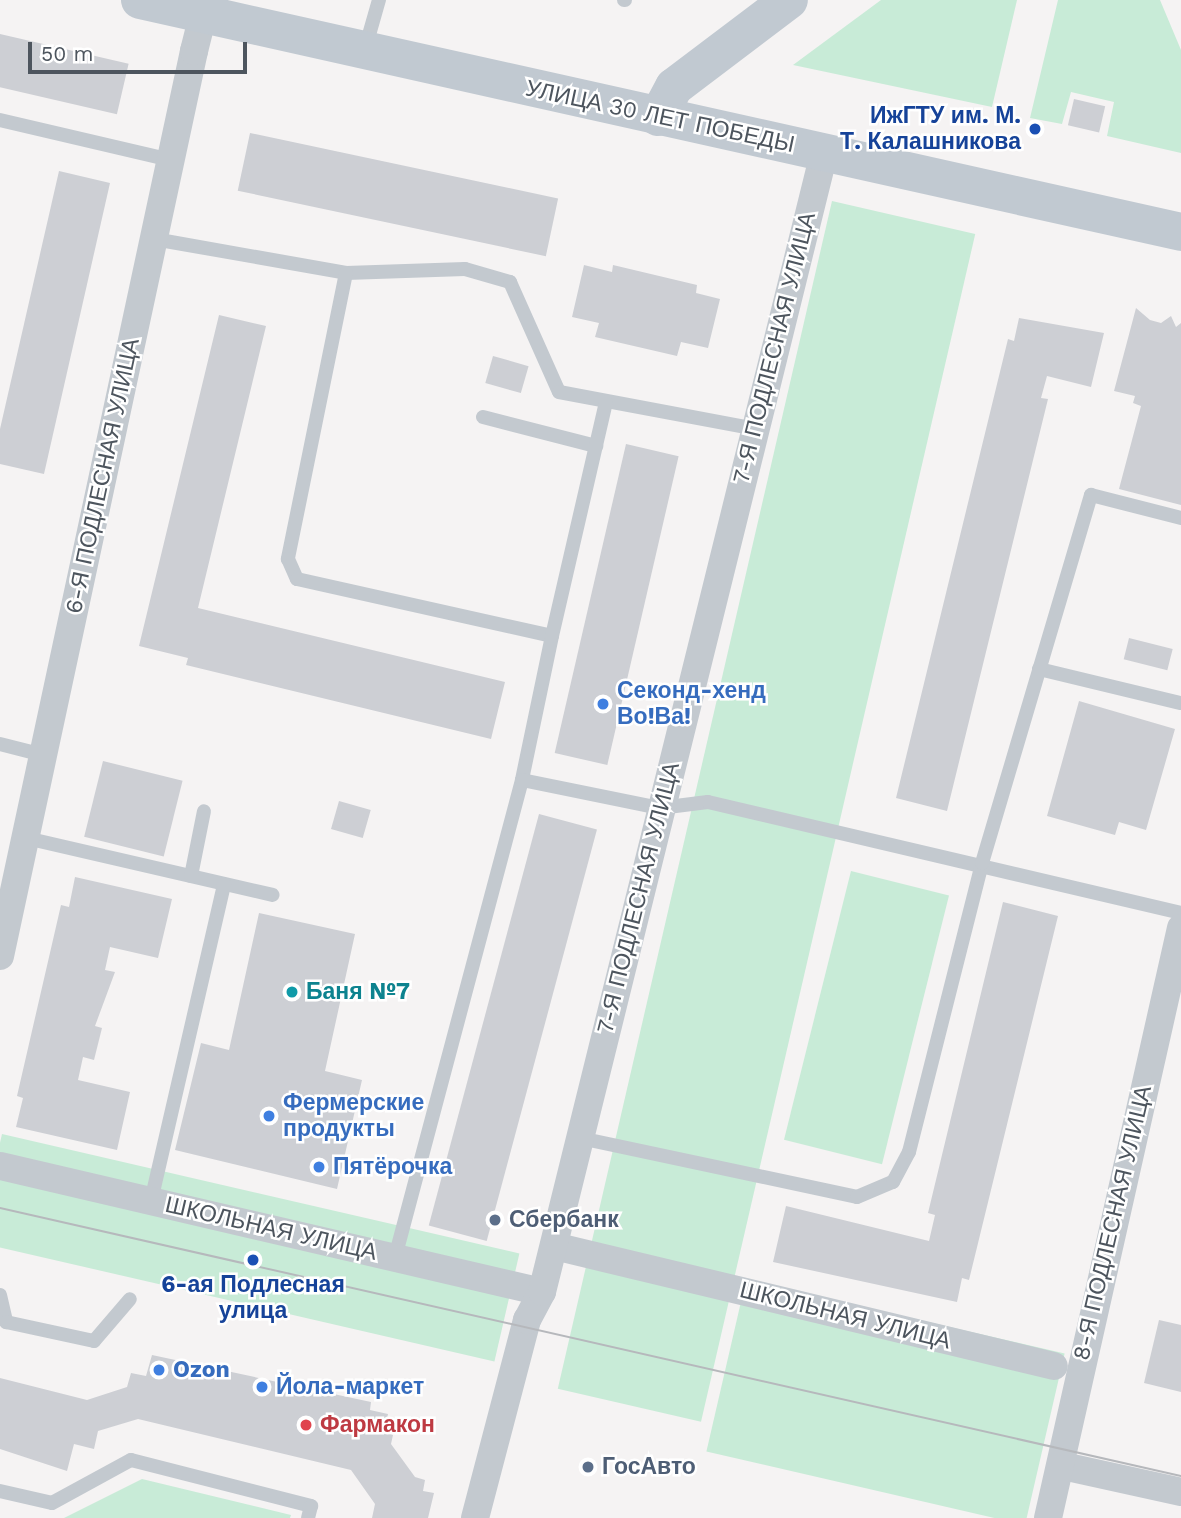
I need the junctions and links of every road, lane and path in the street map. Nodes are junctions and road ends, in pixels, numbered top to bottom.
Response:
1 (141, 0) edge
2 (379, 0) edge
3 (789, 0) edge
4 (209, 7) edge
5 (364, 52) junction
6 (658, 117) junction
7 (0, 120) edge
8 (824, 153) junction
9 (171, 160) junction
10 (1181, 232) edge
11 (154, 239) junction
12 (346, 273) junction
13 (606, 401) junction
14 (483, 417) dead end
15 (756, 429) junction
16 (596, 446) junction
17 (1181, 518) edge
18 (552, 636) junction
19 (1040, 668) junction
20 (1181, 703) edge
21 (0, 744) edge
22 (43, 755) junction
23 (522, 780) junction
24 (660, 808) junction
25 (204, 811) dead end
26 (26, 838) junction
27 (982, 863) junction
28 (191, 876) junction
29 (224, 884) junction
30 (272, 895) dead end
31 (1181, 913) edge
32 (3, 926) edge
33 (1181, 928) edge
34 (0, 956) edge
35 (580, 1138) junction
36 (0, 1166) edge
37 (151, 1201) junction
38 (554, 1246) junction
39 (395, 1258) junction
40 (542, 1292) junction
41 (0, 1295) edge
42 (130, 1299) dead end
43 (1054, 1366) dead end
44 (1063, 1466) junction
45 (0, 1491) edge
46 (1181, 1492) edge
47 (308, 1518) edge
48 (475, 1518) edge
49 (1048, 1518) edge

1 - 4 main road, УЛИЦА 30 ЛЕТ ПОБЕДЫ
2 - 5 lane
3 - 6 main road
4 - 5 main road, УЛИЦА 30 ЛЕТ ПОБЕДЫ
4 - 9 street, 6-Я ПОДЛЕСНАЯ УЛИЦА
5 - 6 main road, УЛИЦА 30 ЛЕТ ПОБЕДЫ
6 - 8 main road, УЛИЦА 30 ЛЕТ ПОБЕДЫ
7 - 9 lane
8 - 10 main road, УЛИЦА 30 ЛЕТ ПОБЕДЫ
8 - 15 street, 7-Я ПОДЛЕСНАЯ УЛИЦА
9 - 11 street, 6-Я ПОДЛЕСНАЯ УЛИЦА
11 - 12 lane
11 - 22 street, 6-Я ПОДЛЕСНАЯ УЛИЦА
12 - 13 lane
12 - 18 lane
13 - 15 lane
13 - 16 lane
14 - 16 lane
15 - 24 street, 7-Я ПОДЛЕСНАЯ УЛИЦА
16 - 18 lane
17 - 19 lane
18 - 23 lane
19 - 20 lane
19 - 27 lane
21 - 22 lane
22 - 26 street, 6-Я ПОДЛЕСНАЯ УЛИЦА
23 - 24 lane
23 - 39 lane
24 - 27 lane
24 - 35 street, 7-Я ПОДЛЕСНАЯ УЛИЦА
25 - 28 lane
26 - 28 lane
26 - 32 street, 6-Я ПОДЛЕСНАЯ УЛИЦА
27 - 31 lane
27 - 35 lane
28 - 29 lane
29 - 30 lane
29 - 37 lane
32 - 34 street, 6-Я ПОДЛЕСНАЯ УЛИЦА
33 - 44 street, 8-Я ПОДЛЕСНАЯ УЛИЦА
35 - 38 street, 7-Я ПОДЛЕСНАЯ УЛИЦА
36 - 37 street, ШКОЛЬНАЯ УЛИЦА
37 - 39 street, ШКОЛЬНАЯ УЛИЦА
38 - 40 street, 7-Я ПОДЛЕСНАЯ УЛИЦА
38 - 43 street, ШКОЛЬНАЯ УЛИЦА
39 - 40 street, ШКОЛЬНАЯ УЛИЦА
40 - 48 street, 7-Я ПОДЛЕСНАЯ УЛИЦА
41 - 42 lane
44 - 46 street
44 - 49 street, 8-Я ПОДЛЕСНАЯ УЛИЦА
45 - 47 lane

